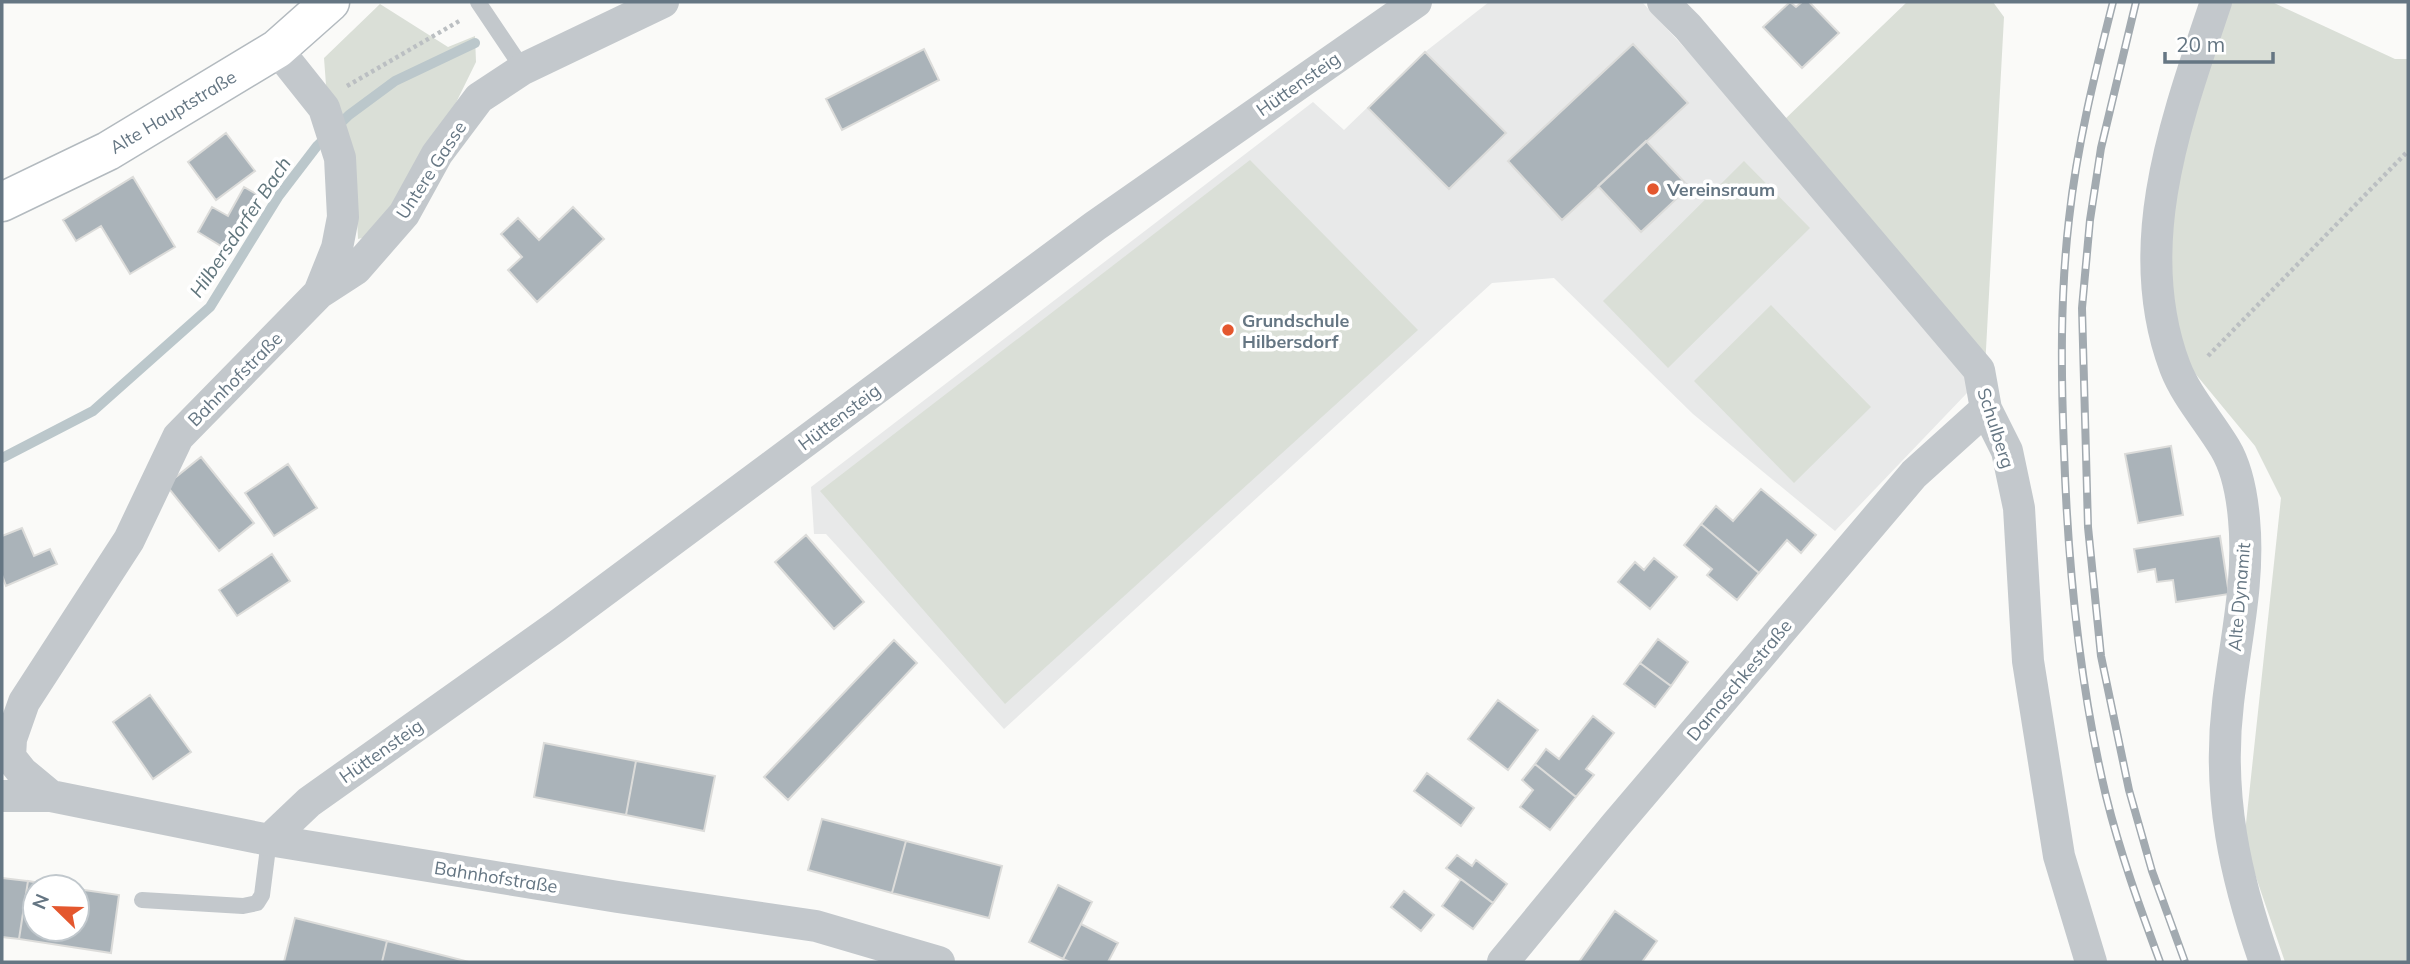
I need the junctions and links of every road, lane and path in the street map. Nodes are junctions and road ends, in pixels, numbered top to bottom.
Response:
1 (330, 2) edge
2 (663, 2) edge
3 (1416, 2) edge
4 (1663, 2) edge
5 (2216, 2) edge
6 (480, 5) edge
7 (277, 49) junction
8 (523, 69) junction
9 (322, 105) junction
10 (2408, 151) edge
11 (2, 202) edge
12 (319, 293) junction
13 (2183, 381) junction
14 (1986, 409) junction
15 (13, 710) edge
16 (2, 796) edge
17 (51, 796) junction
18 (269, 840) junction
19 (142, 900) dead end
20 (939, 962) edge
21 (1503, 962) edge
22 (2091, 962) edge
23 (2265, 962) edge

1 - 7 main road, Alte Hauptstraße
2 - 8 street, Untere Gasse
3 - 18 street, Hüttensteig
4 - 14 street, Schulberg
5 - 13 street, Alte Dynamit
6 - 8 lane
6 - 9 path
7 - 9 street, Bahnhofstraße
7 - 11 main road, Alte Hauptstraße
8 - 12 street, Untere Gasse
9 - 12 street, Bahnhofstraße
10 - 13 path
12 - 15 street, Bahnhofstraße
13 - 23 street, Alte Dynamit
14 - 21 street, Damaschkestraße
14 - 22 street, Schulberg
15 - 17 street, Bahnhofstraße
16 - 17 street, Bahnhofstraße
17 - 18 street, Bahnhofstraße
18 - 19 lane
18 - 20 street, Bahnhofstraße

